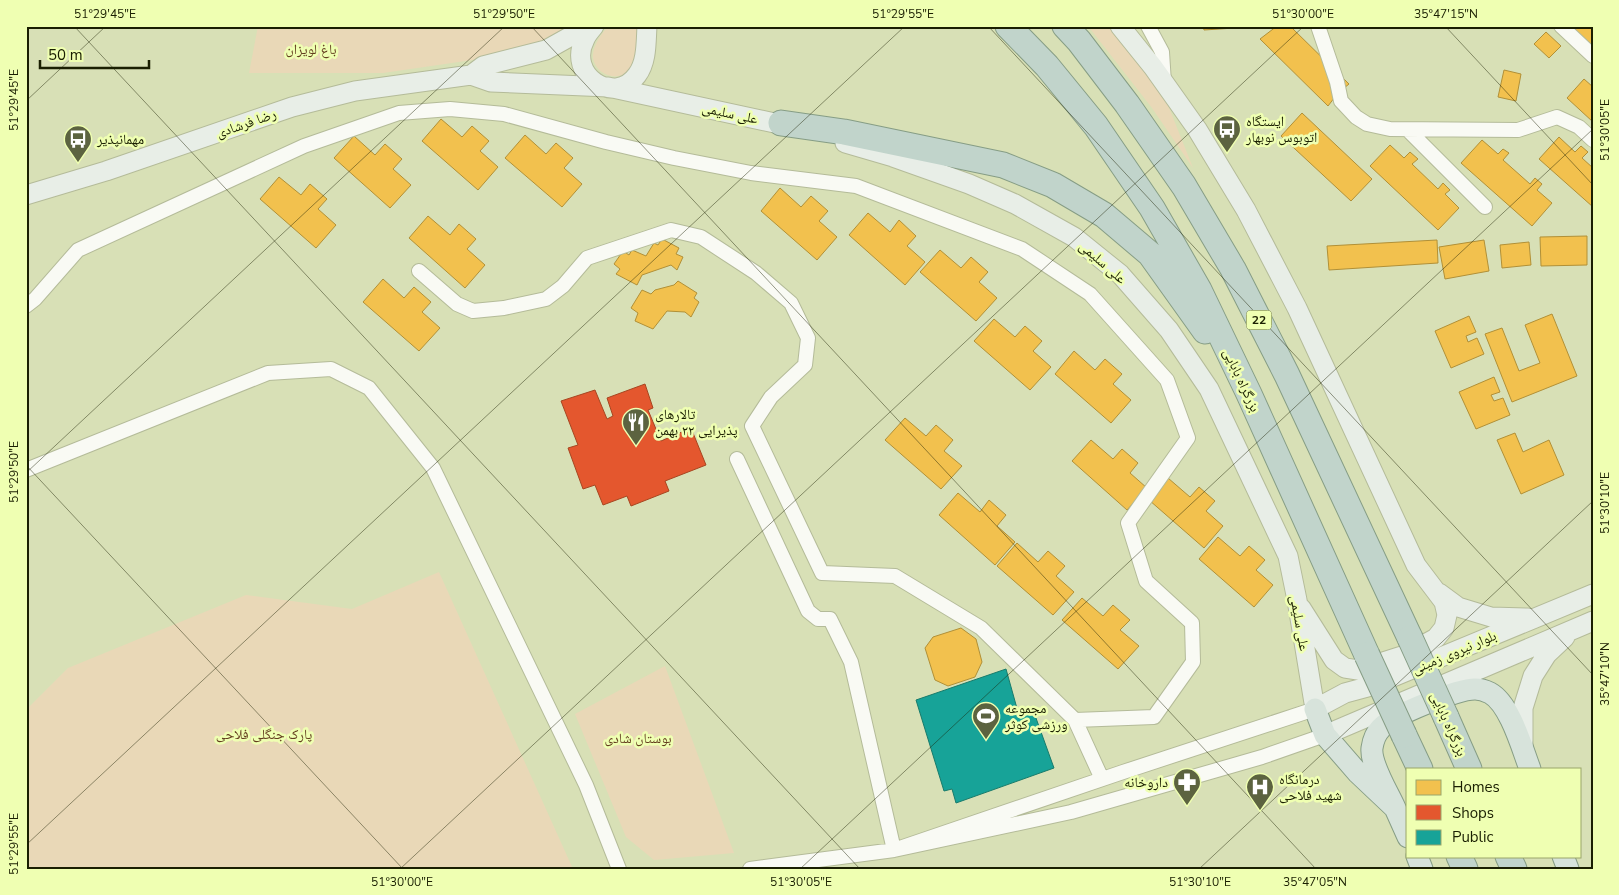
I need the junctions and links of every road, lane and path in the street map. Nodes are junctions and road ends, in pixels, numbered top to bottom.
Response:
1 (589, 26) edge
2 (594, 26) edge
3 (647, 26) edge
4 (1008, 26) edge
5 (1064, 26) edge
6 (1120, 26) edge
7 (1148, 26) edge
8 (1318, 26) edge
9 (1561, 26) edge
10 (1593, 56) edge
11 (472, 75) junction
12 (1164, 83) junction
13 (608, 88) junction
14 (780, 123) junction
15 (1408, 130) junction
16 (1593, 140) edge
17 (26, 195) edge
18 (1485, 207) dead end
19 (419, 272) dead end
20 (26, 306) edge
21 (1249, 394) junction
22 (737, 458) dead end
23 (26, 470) edge
24 (1436, 591) junction
25 (1593, 594) edge
26 (1297, 600) junction
27 (1536, 618) junction
28 (1593, 621) edge
29 (1574, 629) junction
30 (1314, 709) junction
31 (1075, 720) junction
32 (1325, 736) junction
33 (1527, 760) edge
34 (1420, 768) edge
35 (1469, 768) edge
36 (1102, 779) junction
37 (1395, 808) junction
38 (1406, 832) edge
39 (894, 850) junction
40 (619, 869) edge
41 (750, 869) edge

1 - 11 main road
2 - 13 main road
3 - 13 main road
4 - 21 highway, بزرگراه بابایی
5 - 35 highway, بزرگراه بابایی / 22, bridge
6 - 12 main road
7 - 12 street
8 - 15 street
9 - 10 street
11 - 13 main road, علی سلیمی
11 - 17 main road, رضا فرشادی
12 - 24 main road
13 - 14 main road, علی سلیمی
14 - 21 highway
14 - 26 main road, علی سلیمی
15 - 16 street
15 - 18 street
19 - 31 street
20 - 31 street
21 - 34 highway, بزرگراه بابایی, bridge
22 - 39 street
23 - 40 street
24 - 26 main road
24 - 27 main road
25 - 27 main road, بلوار نیروی زمینی
26 - 30 main road, علی سلیمی
27 - 30 main road, بلوار نیروی زمینی
28 - 29 main road, بلوار نیروی زمینی
29 - 32 main road, بلوار نیروی زمینی
29 - 33 main road
30 - 32 main road, علی سلیمی
30 - 36 street
31 - 36 street
32 - 37 main road, علی سلیمی
32 - 39 street
33 - 37 main road
36 - 39 street
37 - 38 main road, علی سلیمی
39 - 41 street

